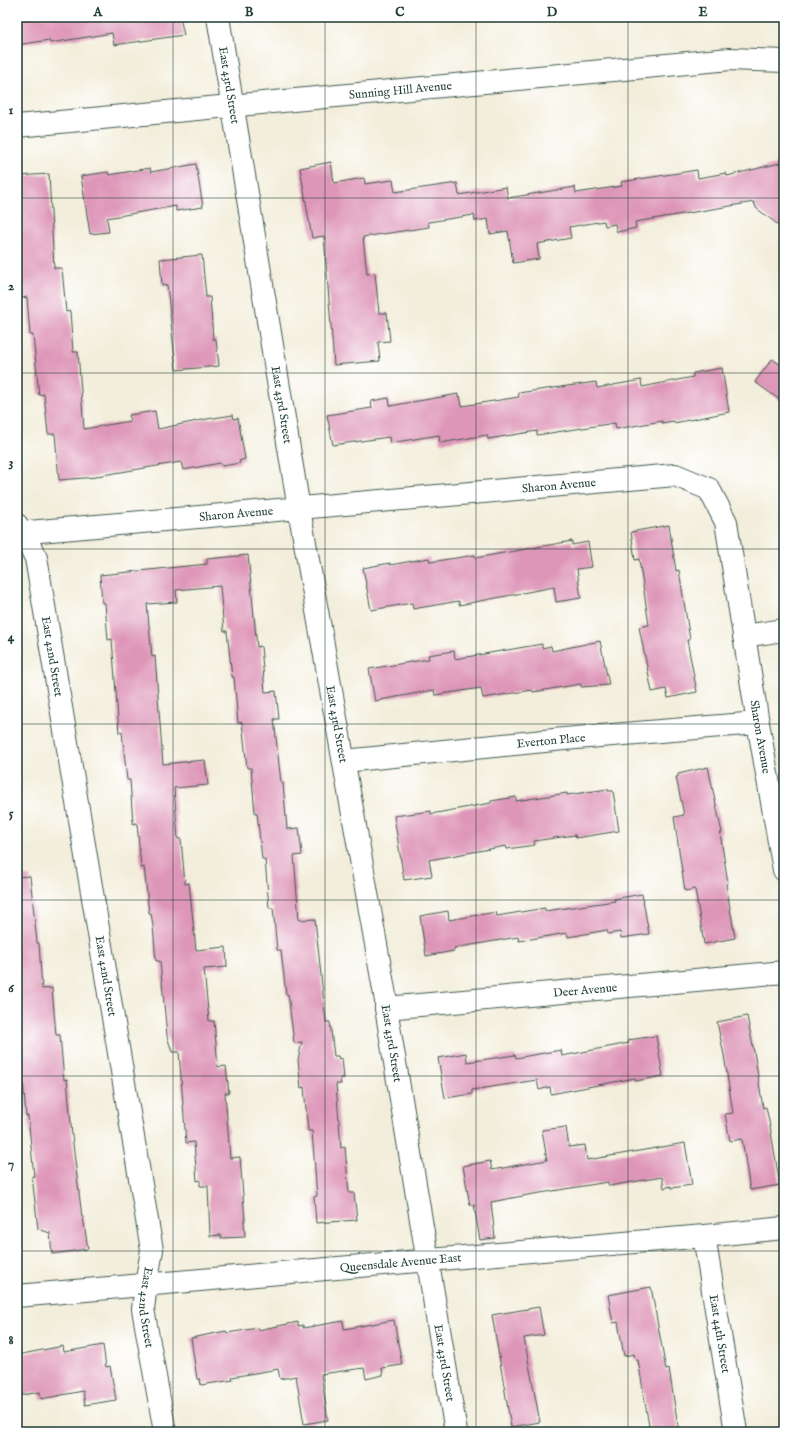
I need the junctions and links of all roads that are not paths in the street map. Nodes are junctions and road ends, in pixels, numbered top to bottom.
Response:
1 (218, 17) edge
2 (784, 61) edge
3 (233, 106) junction
4 (17, 126) edge
5 (299, 509) junction
6 (19, 530) edge
7 (784, 630) edge
8 (744, 636) junction
9 (758, 723) junction
10 (344, 762) junction
11 (784, 870) edge
12 (784, 972) edge
13 (386, 1008) junction
14 (784, 1228) edge
15 (704, 1236) junction
16 (428, 1259) junction
17 (146, 1285) junction
18 (17, 1296) edge
19 (165, 1432) edge
20 (456, 1432) edge
21 (736, 1432) edge

1 - 3 street, East 43rd Street
2 - 3 street, Sunning Hill Avenue
3 - 4 street, Sunning Hill Avenue
3 - 5 street, East 43rd Street
5 - 6 street, Sharon Avenue
5 - 8 street, Sharon Avenue
5 - 10 street, East 43rd Street
6 - 17 street, East 42nd Street
7 - 8 street
8 - 9 street, Sharon Avenue
9 - 10 street, Everton Place
9 - 11 street, Sharon Avenue
10 - 13 street, East 43rd Street
12 - 13 street, Deer Avenue
13 - 16 street, East 43rd Street
14 - 15 street, Queensdale Avenue East
15 - 16 street, Queensdale Avenue East
15 - 21 street, East 44th Street
16 - 17 street, Queensdale Avenue East
16 - 20 street, East 43rd Street
17 - 18 street, Queensdale Avenue East
17 - 19 street, East 42nd Street

